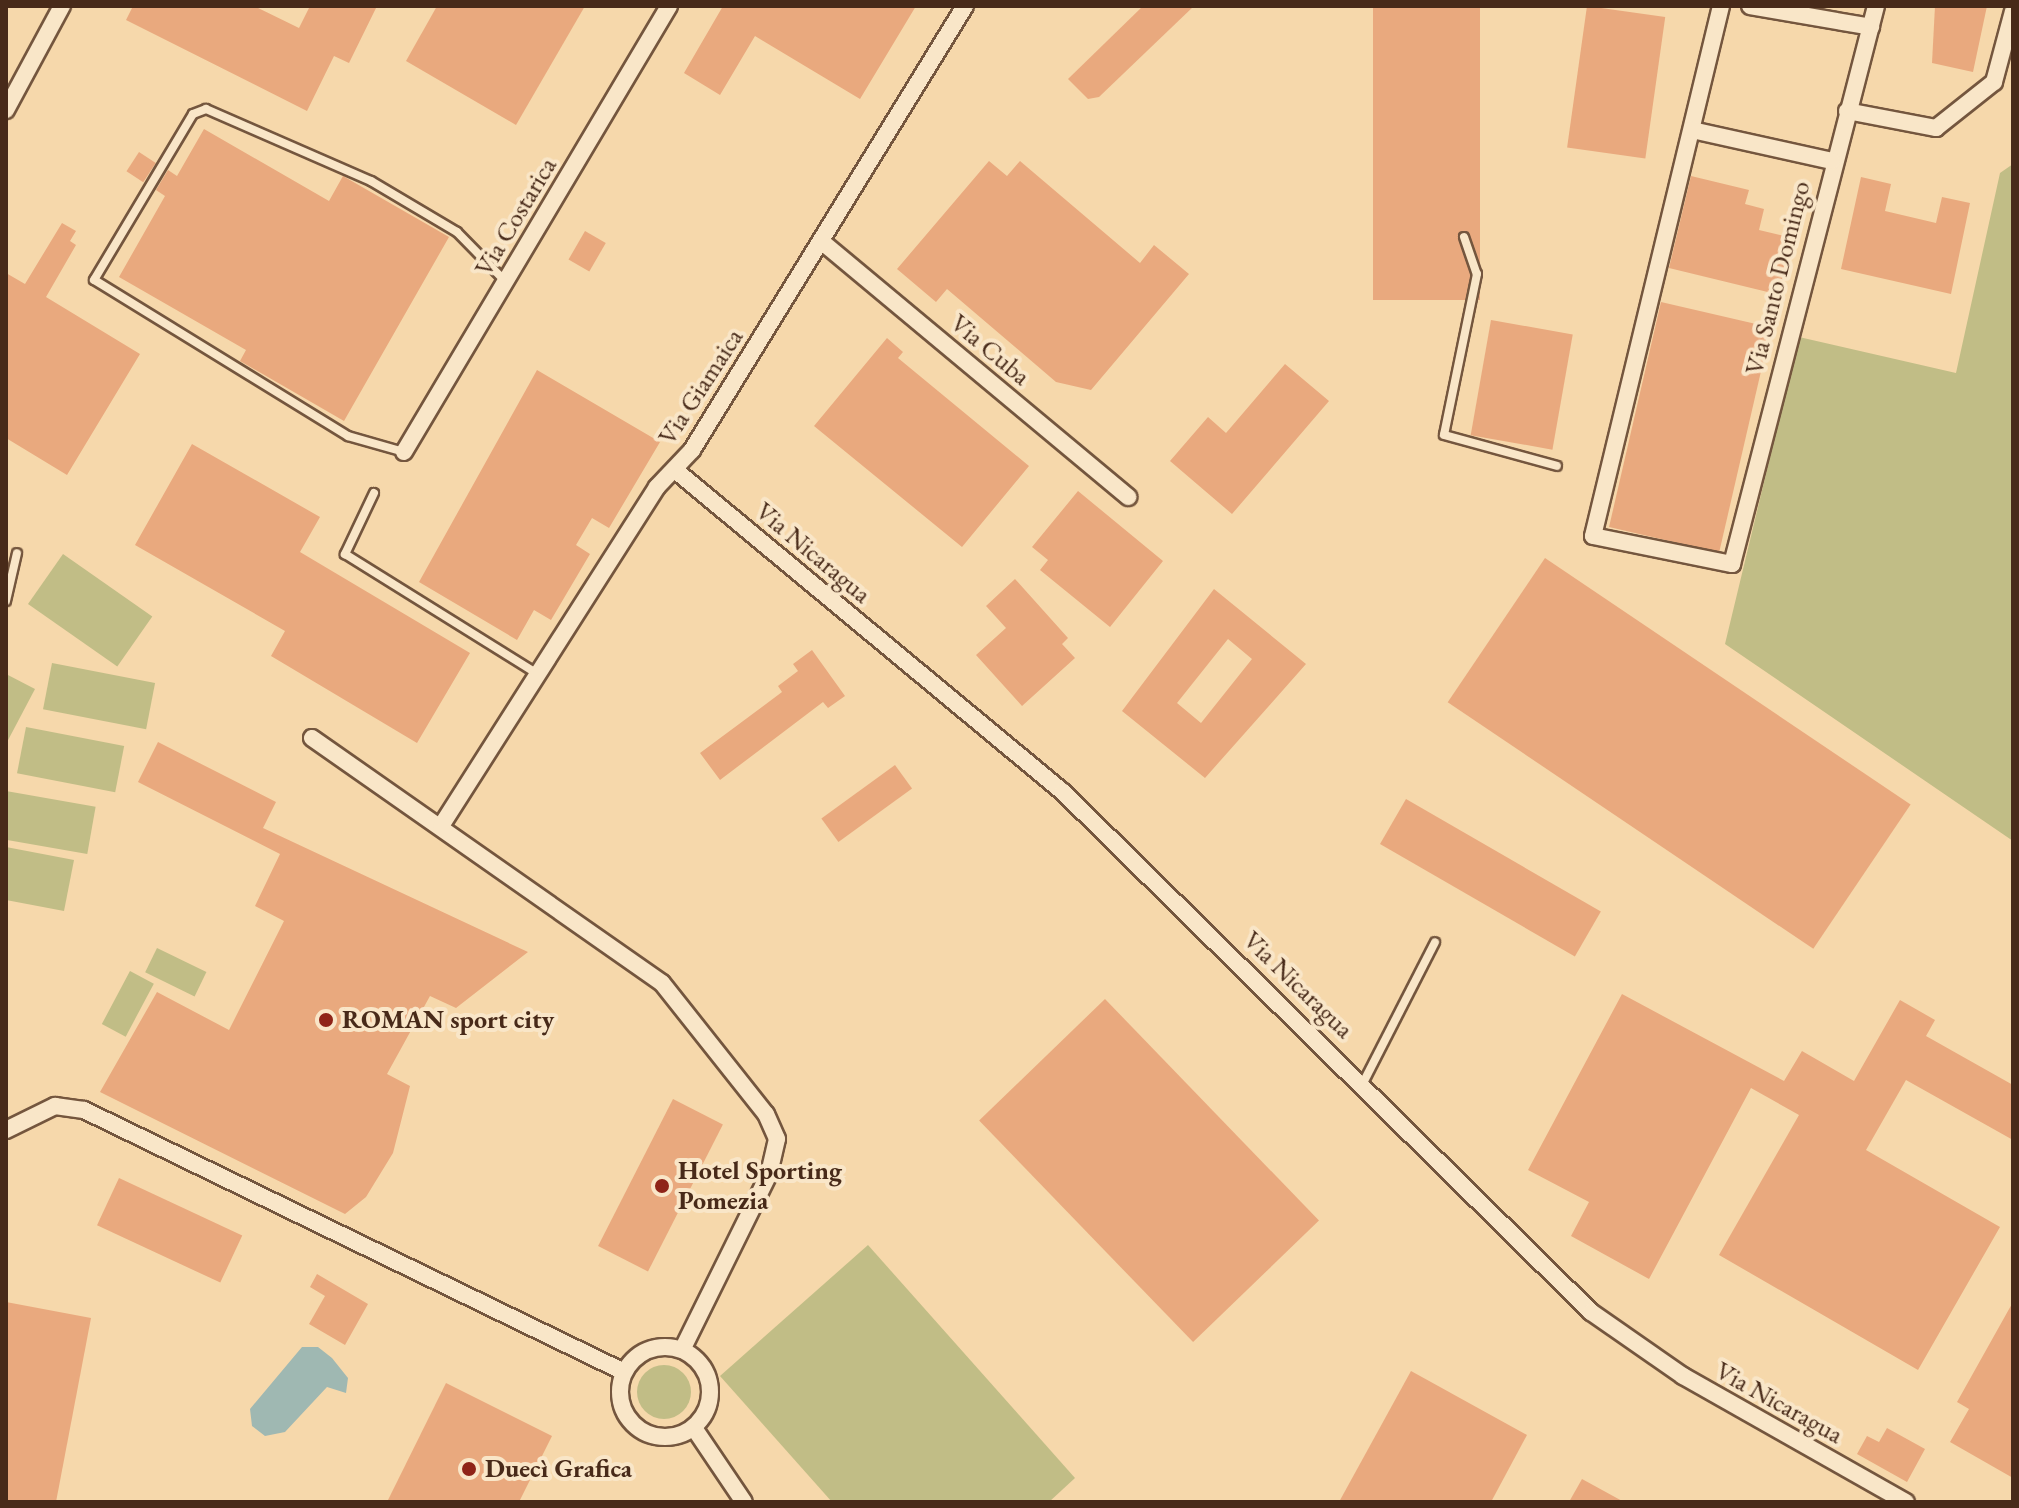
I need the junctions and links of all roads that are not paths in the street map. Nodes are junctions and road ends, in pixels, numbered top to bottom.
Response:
1 (62, 6) edge
2 (669, 6) edge
3 (965, 6) edge
4 (1721, 6) edge
5 (1750, 6) edge
6 (1876, 6) edge
7 (2013, 11) edge
8 (1871, 27) junction
9 (6, 110) edge
10 (1847, 111) junction
11 (1692, 130) junction
12 (1832, 161) junction
13 (1464, 237) dead end
14 (821, 241) junction
15 (506, 281) junction
16 (404, 452) joint
17 (1557, 466) dead end
18 (675, 470) junction
19 (374, 493) dead end
20 (1128, 497) dead end
21 (17, 553) dead end
22 (6, 601) edge
23 (538, 674) junction
24 (312, 738) dead end
25 (441, 826) junction
26 (1435, 942) dead end
27 (1363, 1083) junction
28 (6, 1130) edge
29 (682, 1350) junction
30 (624, 1372) junction
31 (694, 1428) junction
32 (744, 1502) edge
33 (1906, 1502) edge

1 - 9 street
2 - 15 street, Via Costarica
3 - 14 street, Via Giamaica
4 - 11 street
5 - 8 street
6 - 8 street, Via Santo Domingo
7 - 10 street
8 - 10 street, Via Santo Domingo
10 - 12 street, Via Santo Domingo
11 - 12 street
11 - 12 street, Via Santo Domingo
13 - 17 lane
14 - 18 street, Via Giamaica
14 - 20 street, Via Cuba
15 - 16 street, Via Costarica
15 - 16 lane
18 - 23 street, Via Giamaica
18 - 27 street, Via Nicaragua
19 - 23 lane
21 - 22 lane
23 - 25 street, Via Giamaica
24 - 25 street
25 - 29 street
26 - 27 lane
27 - 33 street, Via Nicaragua
28 - 30 street
29 - 30 street
29 - 31 street
30 - 31 street
31 - 32 street

